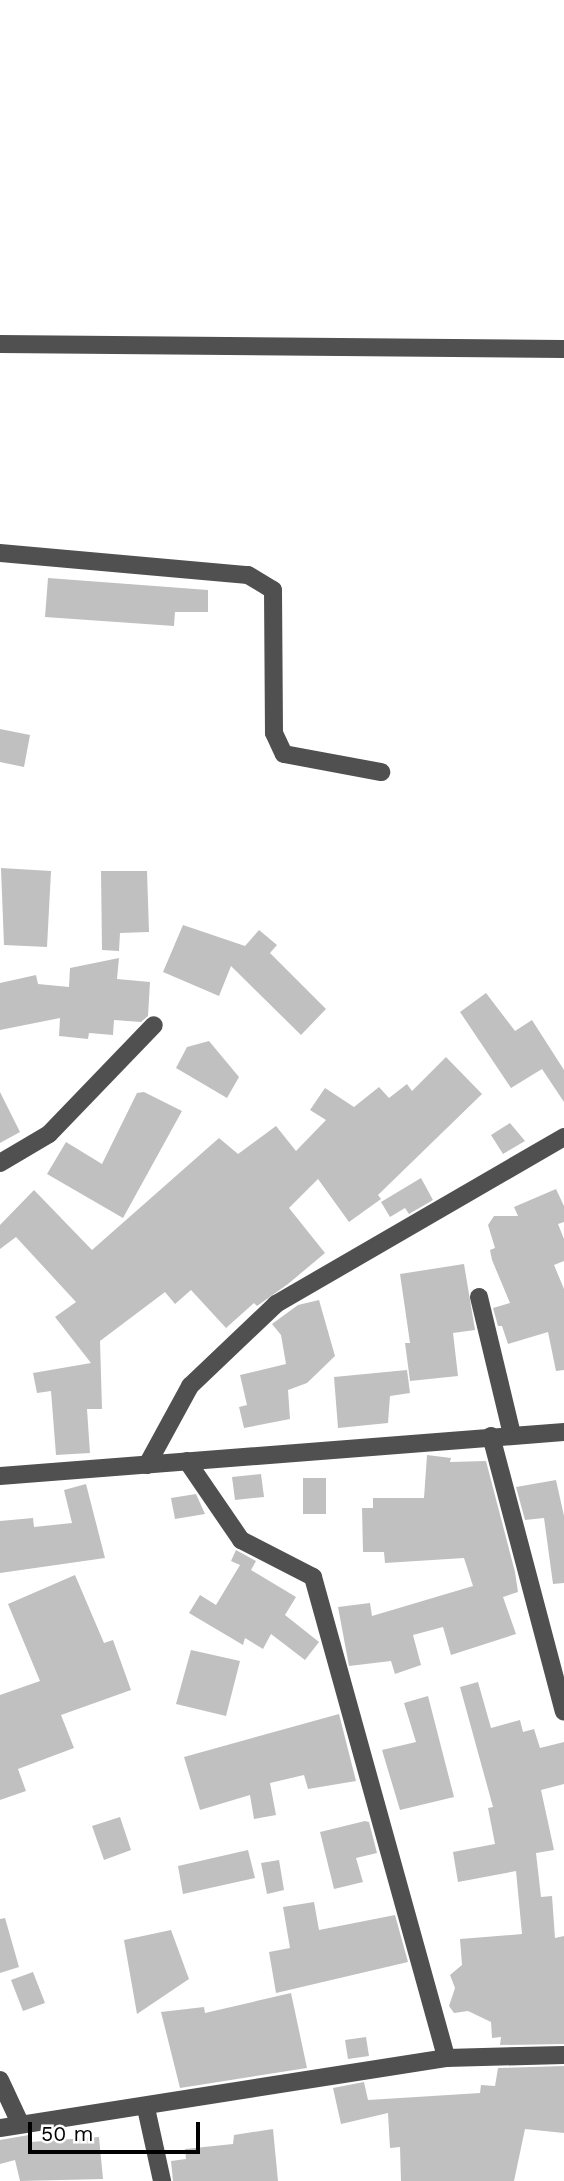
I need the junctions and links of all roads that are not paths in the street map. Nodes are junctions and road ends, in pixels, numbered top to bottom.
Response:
1 (0, 344) edge
2 (564, 349) edge
3 (0, 553) edge
4 (381, 772) dead end
5 (154, 1026) dead end
6 (564, 1137) edge
7 (0, 1163) edge
8 (479, 1297) dead end
9 (564, 1432) edge
10 (512, 1434) junction
11 (491, 1436) junction
12 (187, 1461) junction
13 (147, 1465) junction
14 (0, 1476) edge
15 (564, 1712) edge
16 (564, 2055) edge
17 (446, 2058) junction
18 (0, 2080) edge
19 (146, 2108) junction
20 (20, 2123) junction
21 (0, 2128) edge
22 (162, 2181) edge

1 - 2 street
3 - 4 street
5 - 7 street
6 - 13 street
8 - 10 street
9 - 10 street
10 - 11 street
11 - 12 street
11 - 15 street
12 - 13 street
12 - 17 street
13 - 14 street
16 - 17 street
17 - 19 street
18 - 20 street
19 - 20 street
19 - 22 street
20 - 21 street

